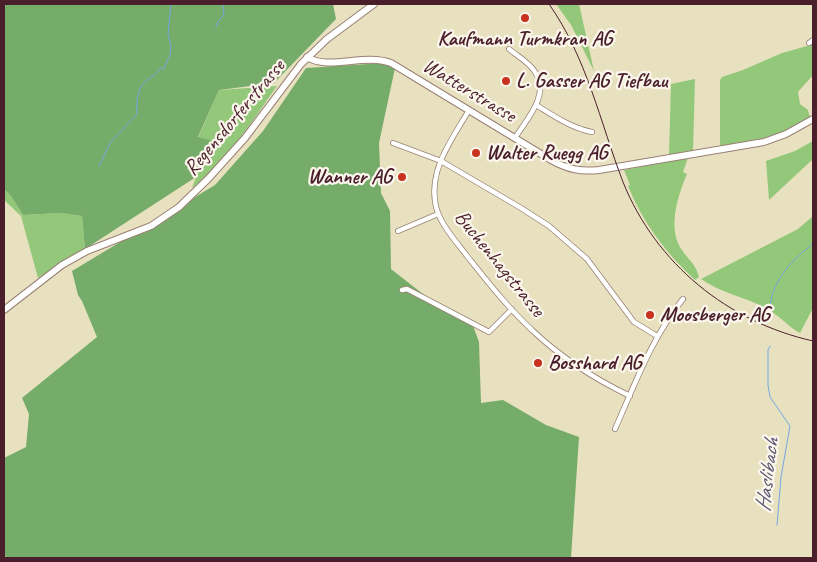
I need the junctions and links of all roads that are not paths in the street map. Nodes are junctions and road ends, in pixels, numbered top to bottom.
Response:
1 (374, 4) edge
2 (509, 49) dead end
3 (307, 57) junction
4 (536, 105) junction
5 (469, 110) junction
6 (813, 119) edge
7 (592, 132) dead end
8 (515, 138) junction
9 (393, 143) dead end
10 (441, 161) junction
11 (438, 214) junction
12 (398, 231) dead end
13 (402, 290) dead end
14 (683, 298) dead end
15 (512, 309) junction
16 (4, 310) edge
17 (657, 336) junction
18 (630, 396) junction
19 (615, 429) dead end

1 - 3 street, Regensdorferstrasse
2 - 4 street
3 - 5 street, Watterstrasse
3 - 16 street, Regensdorferstrasse
4 - 7 street
4 - 8 street
5 - 8 street, Watterstrasse
5 - 10 street, Buchenhagstrasse
6 - 8 street, Watterstrasse
9 - 10 street
10 - 11 street, Buchenhagstrasse
10 - 17 street
11 - 12 street
11 - 15 street, Buchenhagstrasse
13 - 15 street
14 - 17 street
15 - 18 street, Buchenhagstrasse
17 - 18 street
18 - 19 street

